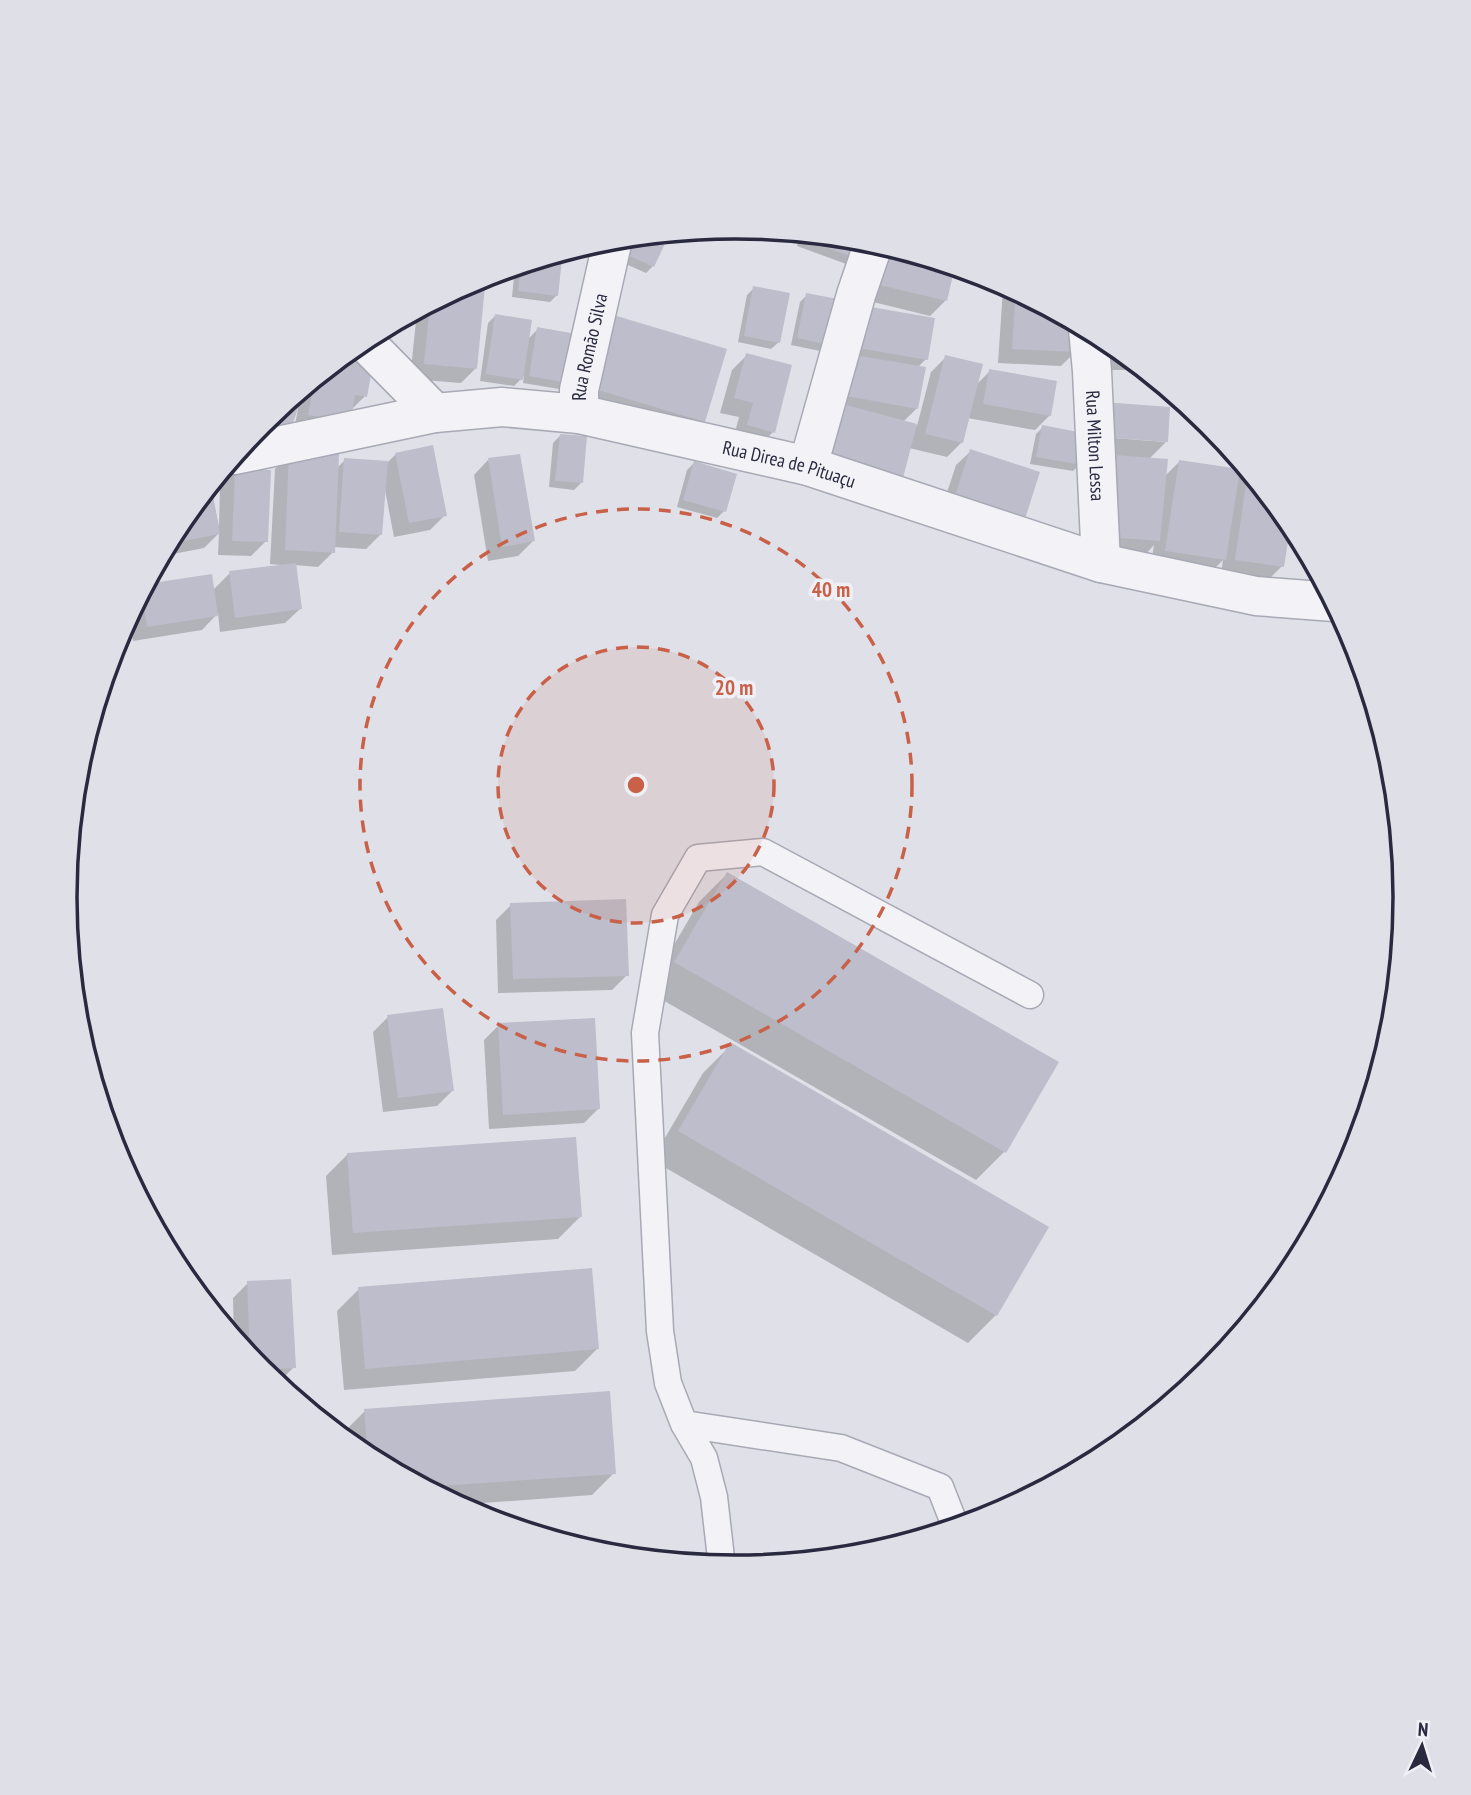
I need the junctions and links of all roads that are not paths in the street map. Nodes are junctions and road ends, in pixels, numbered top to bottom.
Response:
1 (610, 251) edge
2 (870, 253) edge
3 (1089, 343) edge
4 (373, 348) edge
5 (435, 413) junction
6 (579, 414) junction
7 (251, 452) edge
8 (808, 466) junction
9 (1101, 563) junction
10 (1323, 601) edge
11 (1030, 995) dead end
12 (684, 1424) junction
13 (952, 1519) edge
14 (721, 1556) edge

1 - 6 street, Rua Romão Silva
2 - 8 street
3 - 9 street, Rua Milton Lessa
4 - 5 street
5 - 6 street, Rua Direa de Pituaçu
5 - 7 street, Rua Direa de Pituaçu
6 - 8 street, Rua Direa de Pituaçu
8 - 9 street, Rua Direa de Pituaçu
9 - 10 street, Rua Direa de Pituaçu
11 - 12 lane
12 - 13 lane
12 - 14 lane

